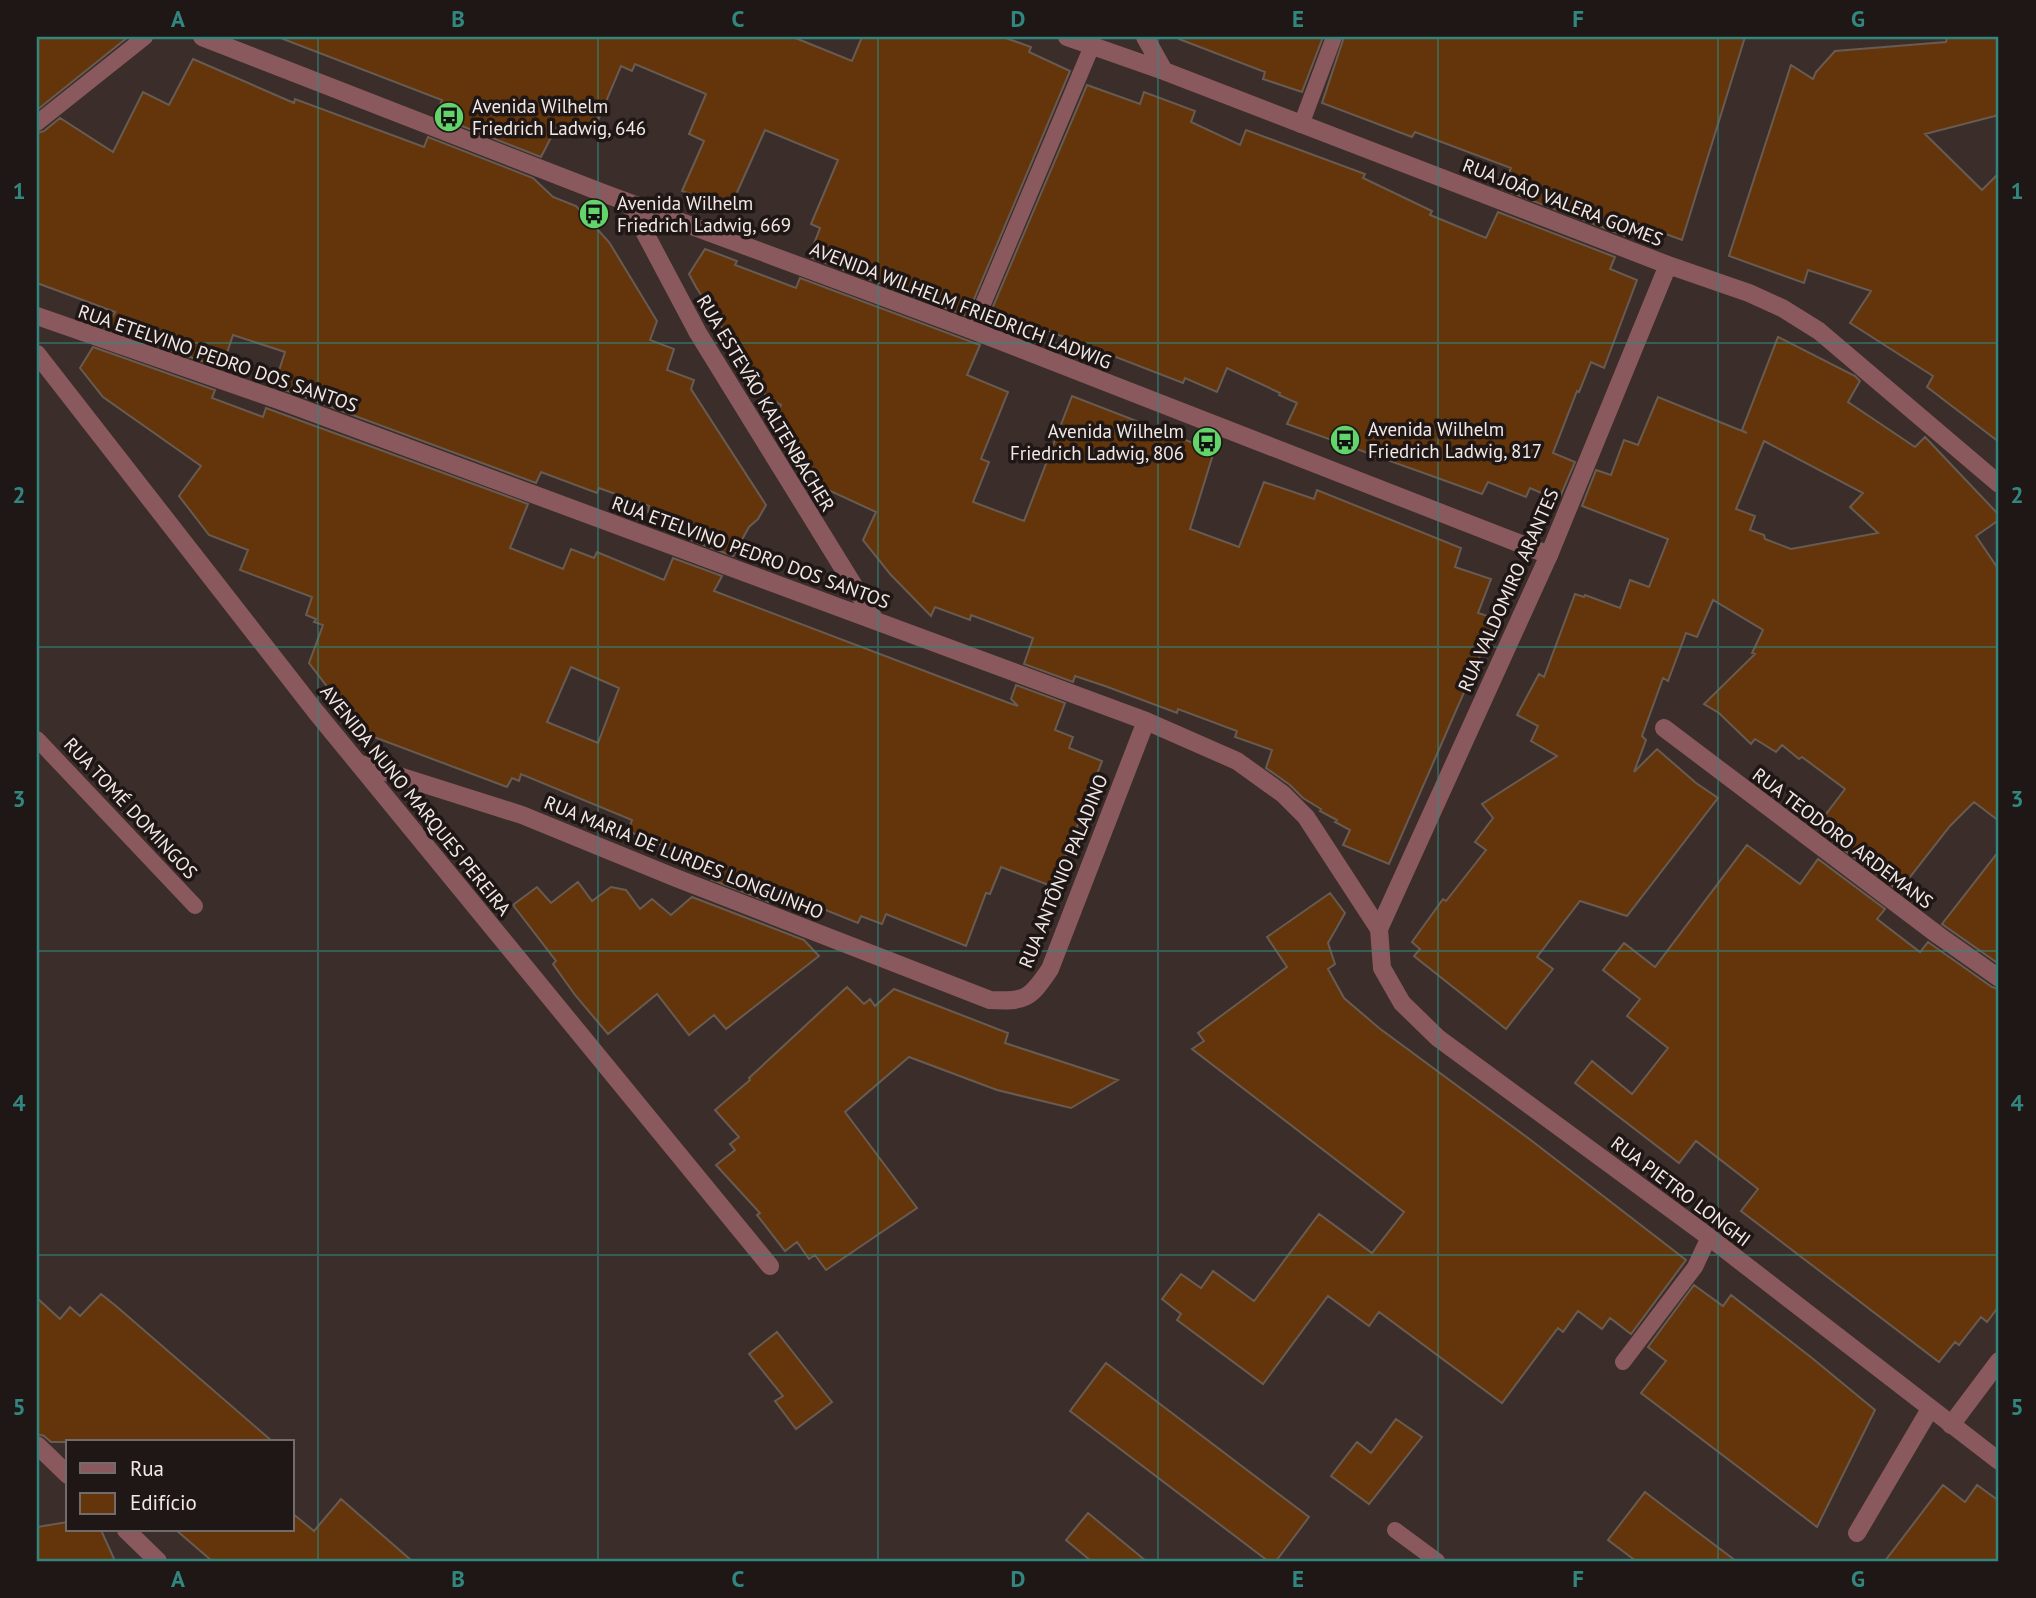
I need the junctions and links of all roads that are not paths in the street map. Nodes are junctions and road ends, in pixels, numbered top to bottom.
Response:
1 (145, 37) edge
2 (1067, 37) edge
3 (1145, 37) edge
4 (1334, 37) edge
5 (205, 38) edge
6 (1092, 46) junction
7 (1164, 71) junction
8 (37, 123) edge
9 (1301, 125) junction
10 (629, 203) junction
11 (1668, 265) junction
12 (37, 316) edge
13 (972, 330) junction
14 (37, 354) edge
15 (1999, 484) edge
16 (1549, 555) junction
17 (875, 620) junction
18 (1146, 720) junction
19 (1664, 728) dead end
20 (37, 739) edge
21 (358, 764) junction
22 (195, 906) dead end
23 (1379, 929) junction
24 (1999, 978) edge
25 (990, 1000) joint
26 (1709, 1237) junction
27 (770, 1266) dead end
28 (1999, 1361) edge
29 (1623, 1362) dead end
30 (1930, 1409) junction
31 (1951, 1425) junction
32 (37, 1446) edge
33 (1999, 1461) edge
34 (66, 1473) edge
35 (1395, 1530) dead end
36 (128, 1532) edge
37 (1857, 1533) dead end
38 (158, 1561) edge
39 (1437, 1561) edge

1 - 8 lane
2 - 6 street, RUA JOÃO VALERA GOMES
3 - 7 street
4 - 9 lane
5 - 10 street, AVENIDA WILHELM FRIEDRICH LADWIG
6 - 7 street, RUA JOÃO VALERA GOMES
6 - 13 lane
7 - 9 street, RUA JOÃO VALERA GOMES
9 - 11 street, RUA JOÃO VALERA GOMES
10 - 13 street, AVENIDA WILHELM FRIEDRICH LADWIG
10 - 17 street, RUA ESTEVÃO KALTENBACHER
11 - 15 street, RUA JOÃO VALERA GOMES
11 - 16 street, RUA VALDOMIRO ARANTES
12 - 17 street, RUA ETELVINO PEDRO DOS SANTOS
13 - 16 street, AVENIDA WILHELM FRIEDRICH LADWIG
14 - 21 street, AVENIDA NUNO MARQUES PEREIRA
16 - 23 street, RUA VALDOMIRO ARANTES
17 - 18 street, RUA ETELVINO PEDRO DOS SANTOS
18 - 23 street, RUA ETELVINO PEDRO DOS SANTOS
18 - 25 street, RUA ANTÔNIO PALADINO
19 - 24 street, RUA TEODORO ARDEMANS
20 - 22 lane, RUA TOMÉ DOMINGOS
21 - 25 street, RUA MARIA DE LURDES LONGUINHO
21 - 27 street, AVENIDA NUNO MARQUES PEREIRA
23 - 26 street, RUA PIETRO LONGHI
26 - 29 lane
26 - 30 street, RUA PIETRO LONGHI
28 - 31 street
30 - 31 street, RUA PIETRO LONGHI
30 - 37 street
31 - 33 street, RUA PIETRO LONGHI
32 - 34 street
35 - 39 lane
36 - 38 street

